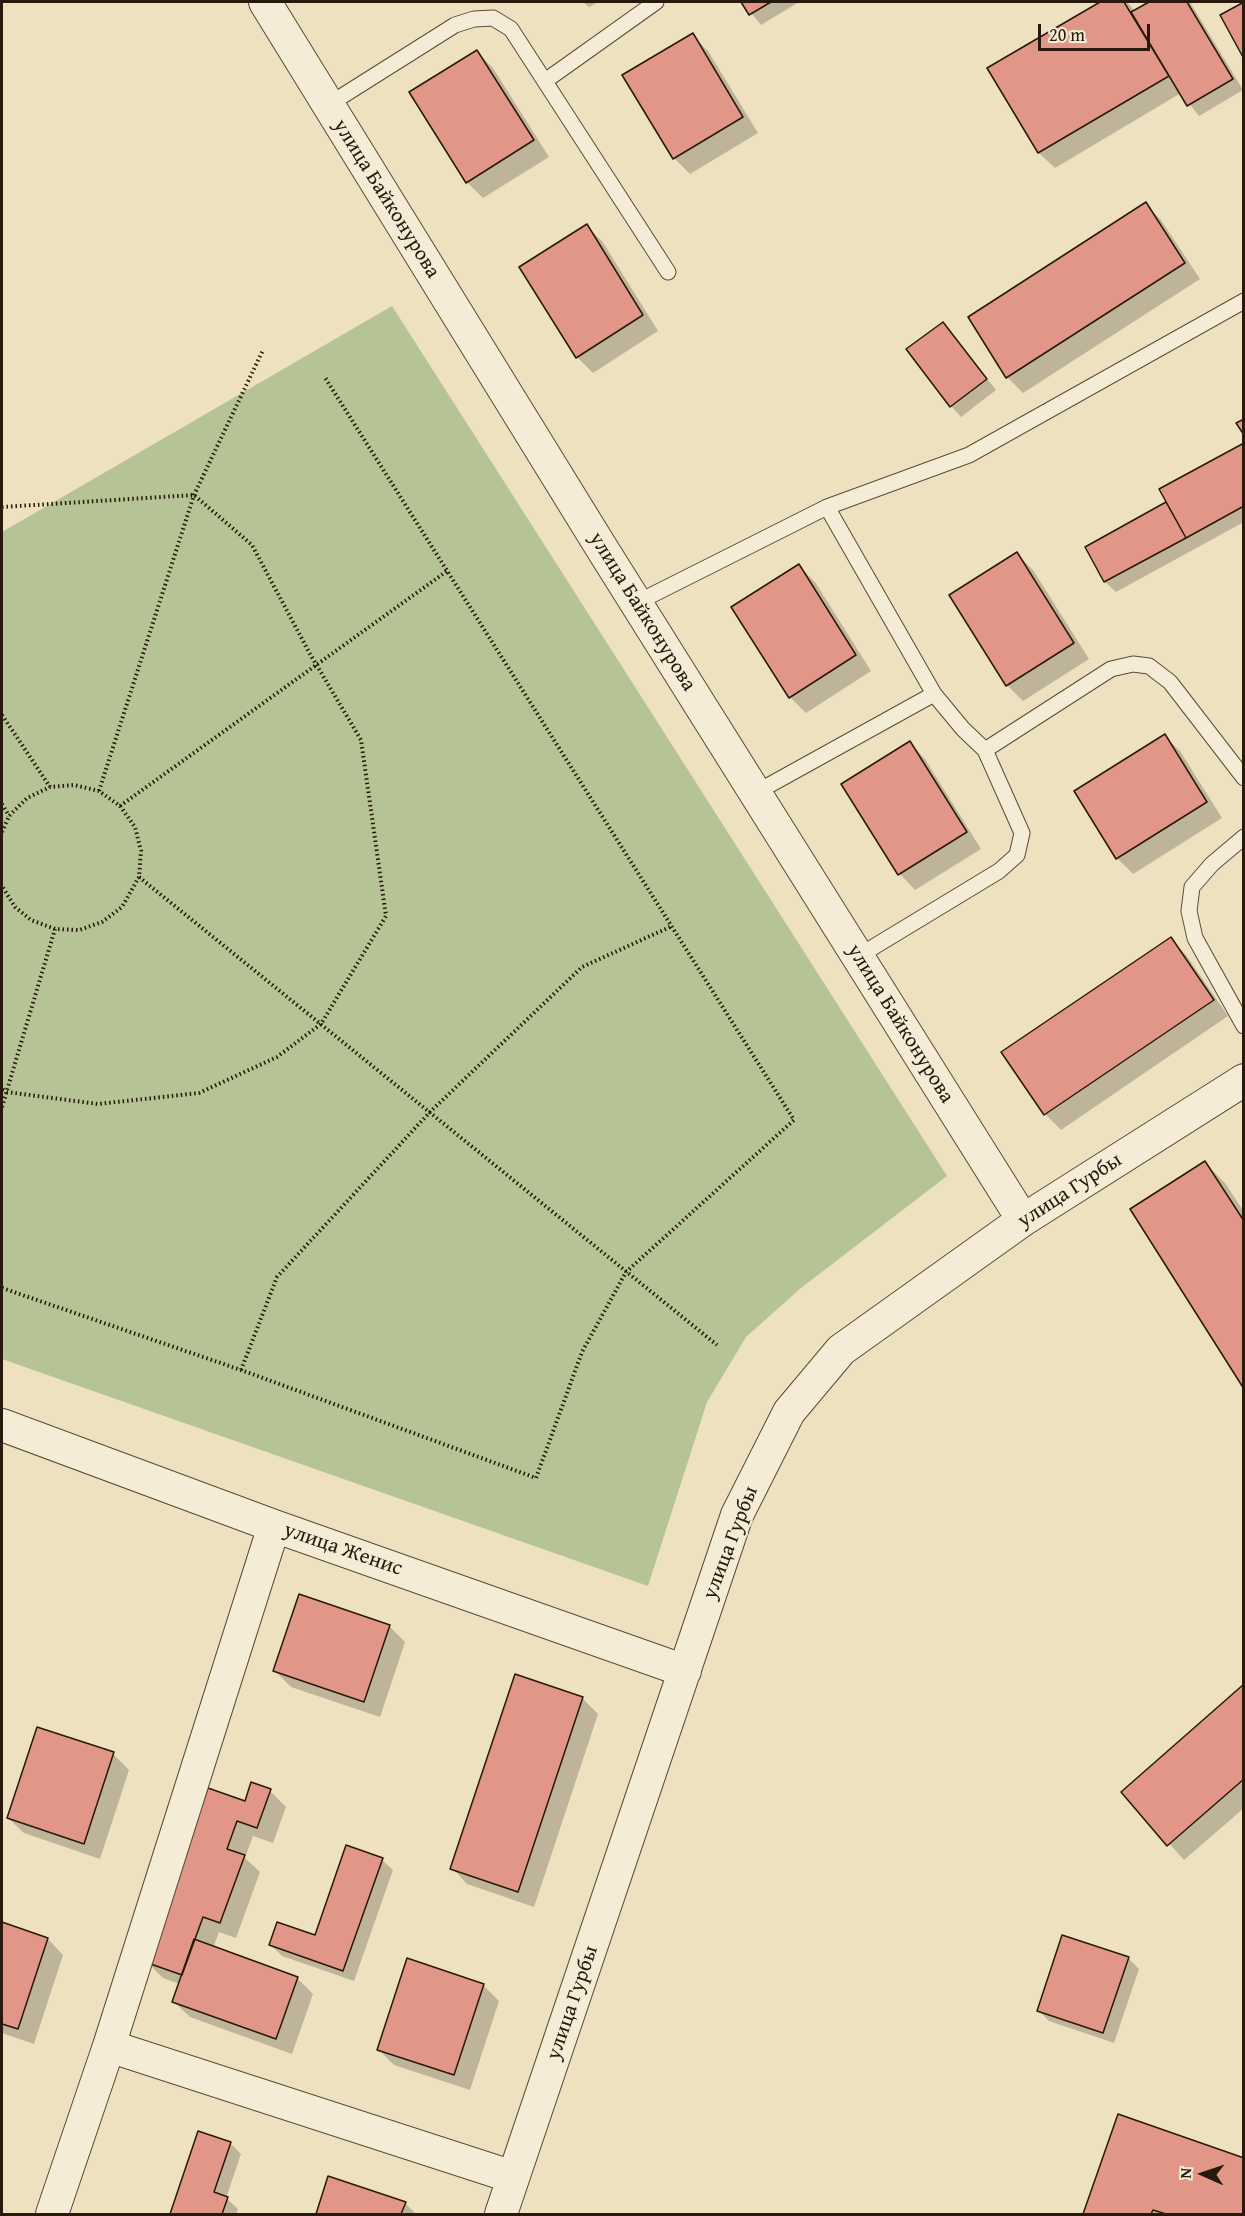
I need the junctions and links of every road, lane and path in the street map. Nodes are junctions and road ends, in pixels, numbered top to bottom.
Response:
1 (265, 2) edge
2 (657, 2) edge
3 (545, 81) junction
4 (328, 105) junction
5 (668, 272) dead end
6 (1244, 301) edge
7 (263, 350) dead end
8 (324, 376) dead end
9 (195, 495) junction
10 (2, 507) edge
11 (827, 507) junction
12 (447, 571) junction
13 (636, 603) junction
14 (317, 666) junction
15 (934, 694) junction
16 (2, 715) edge
17 (986, 750) junction
18 (1244, 778) edge
19 (50, 787) junction
20 (99, 791) junction
21 (755, 793) junction
22 (2, 804) edge
23 (120, 806) junction
24 (9, 816) junction
25 (2, 832) edge
26 (1244, 837) edge
27 (139, 877) junction
28 (2, 886) edge
29 (670, 927) junction
30 (54, 929) junction
31 (857, 957) junction
32 (321, 1024) junction
33 (1244, 1026) edge
34 (1244, 1080) edge
35 (2, 1089) edge
36 (7, 1092) junction
37 (2, 1107) edge
38 (430, 1112) junction
39 (1023, 1220) junction
40 (626, 1272) junction
41 (2, 1288) edge
42 (717, 1345) dead end
43 (241, 1370) junction
44 (2, 1425) edge
45 (274, 1526) junction
46 (685, 1671) junction
47 (110, 2046) junction
48 (513, 2177) junction
49 (52, 2214) edge
50 (501, 2214) edge

1 - 4 street, улица Байконурова
2 - 3 lane
3 - 4 lane
3 - 5 lane
4 - 13 street, улица Байконурова
6 - 11 lane
7 - 9 path
8 - 12 path
9 - 10 path
9 - 14 path
9 - 20 path
11 - 13 lane
11 - 15 lane
12 - 14 path
12 - 29 path
13 - 21 street, улица Байконурова
14 - 23 path
14 - 32 path
15 - 17 lane
15 - 21 lane
16 - 19 path
17 - 18 lane
17 - 31 lane
19 - 20 path
19 - 24 path
20 - 23 path
21 - 31 street, улица Байконурова
22 - 24 path
23 - 27 path
24 - 25 path
26 - 33 lane
27 - 30 path
27 - 32 path
28 - 30 path
29 - 38 path
29 - 40 path
30 - 36 path
31 - 39 street, улица Байконурова
32 - 36 path
32 - 38 path
34 - 39 street, улица Гурбы
35 - 36 path
36 - 37 path
38 - 40 path
38 - 43 path
39 - 46 street, улица Гурбы
40 - 42 path
40 - 43 path
41 - 43 path
44 - 45 street, улица Женис
45 - 46 street, улица Женис
45 - 47 street
46 - 48 street, улица Гурбы
47 - 48 street
47 - 49 street
48 - 50 street, улица Гурбы

